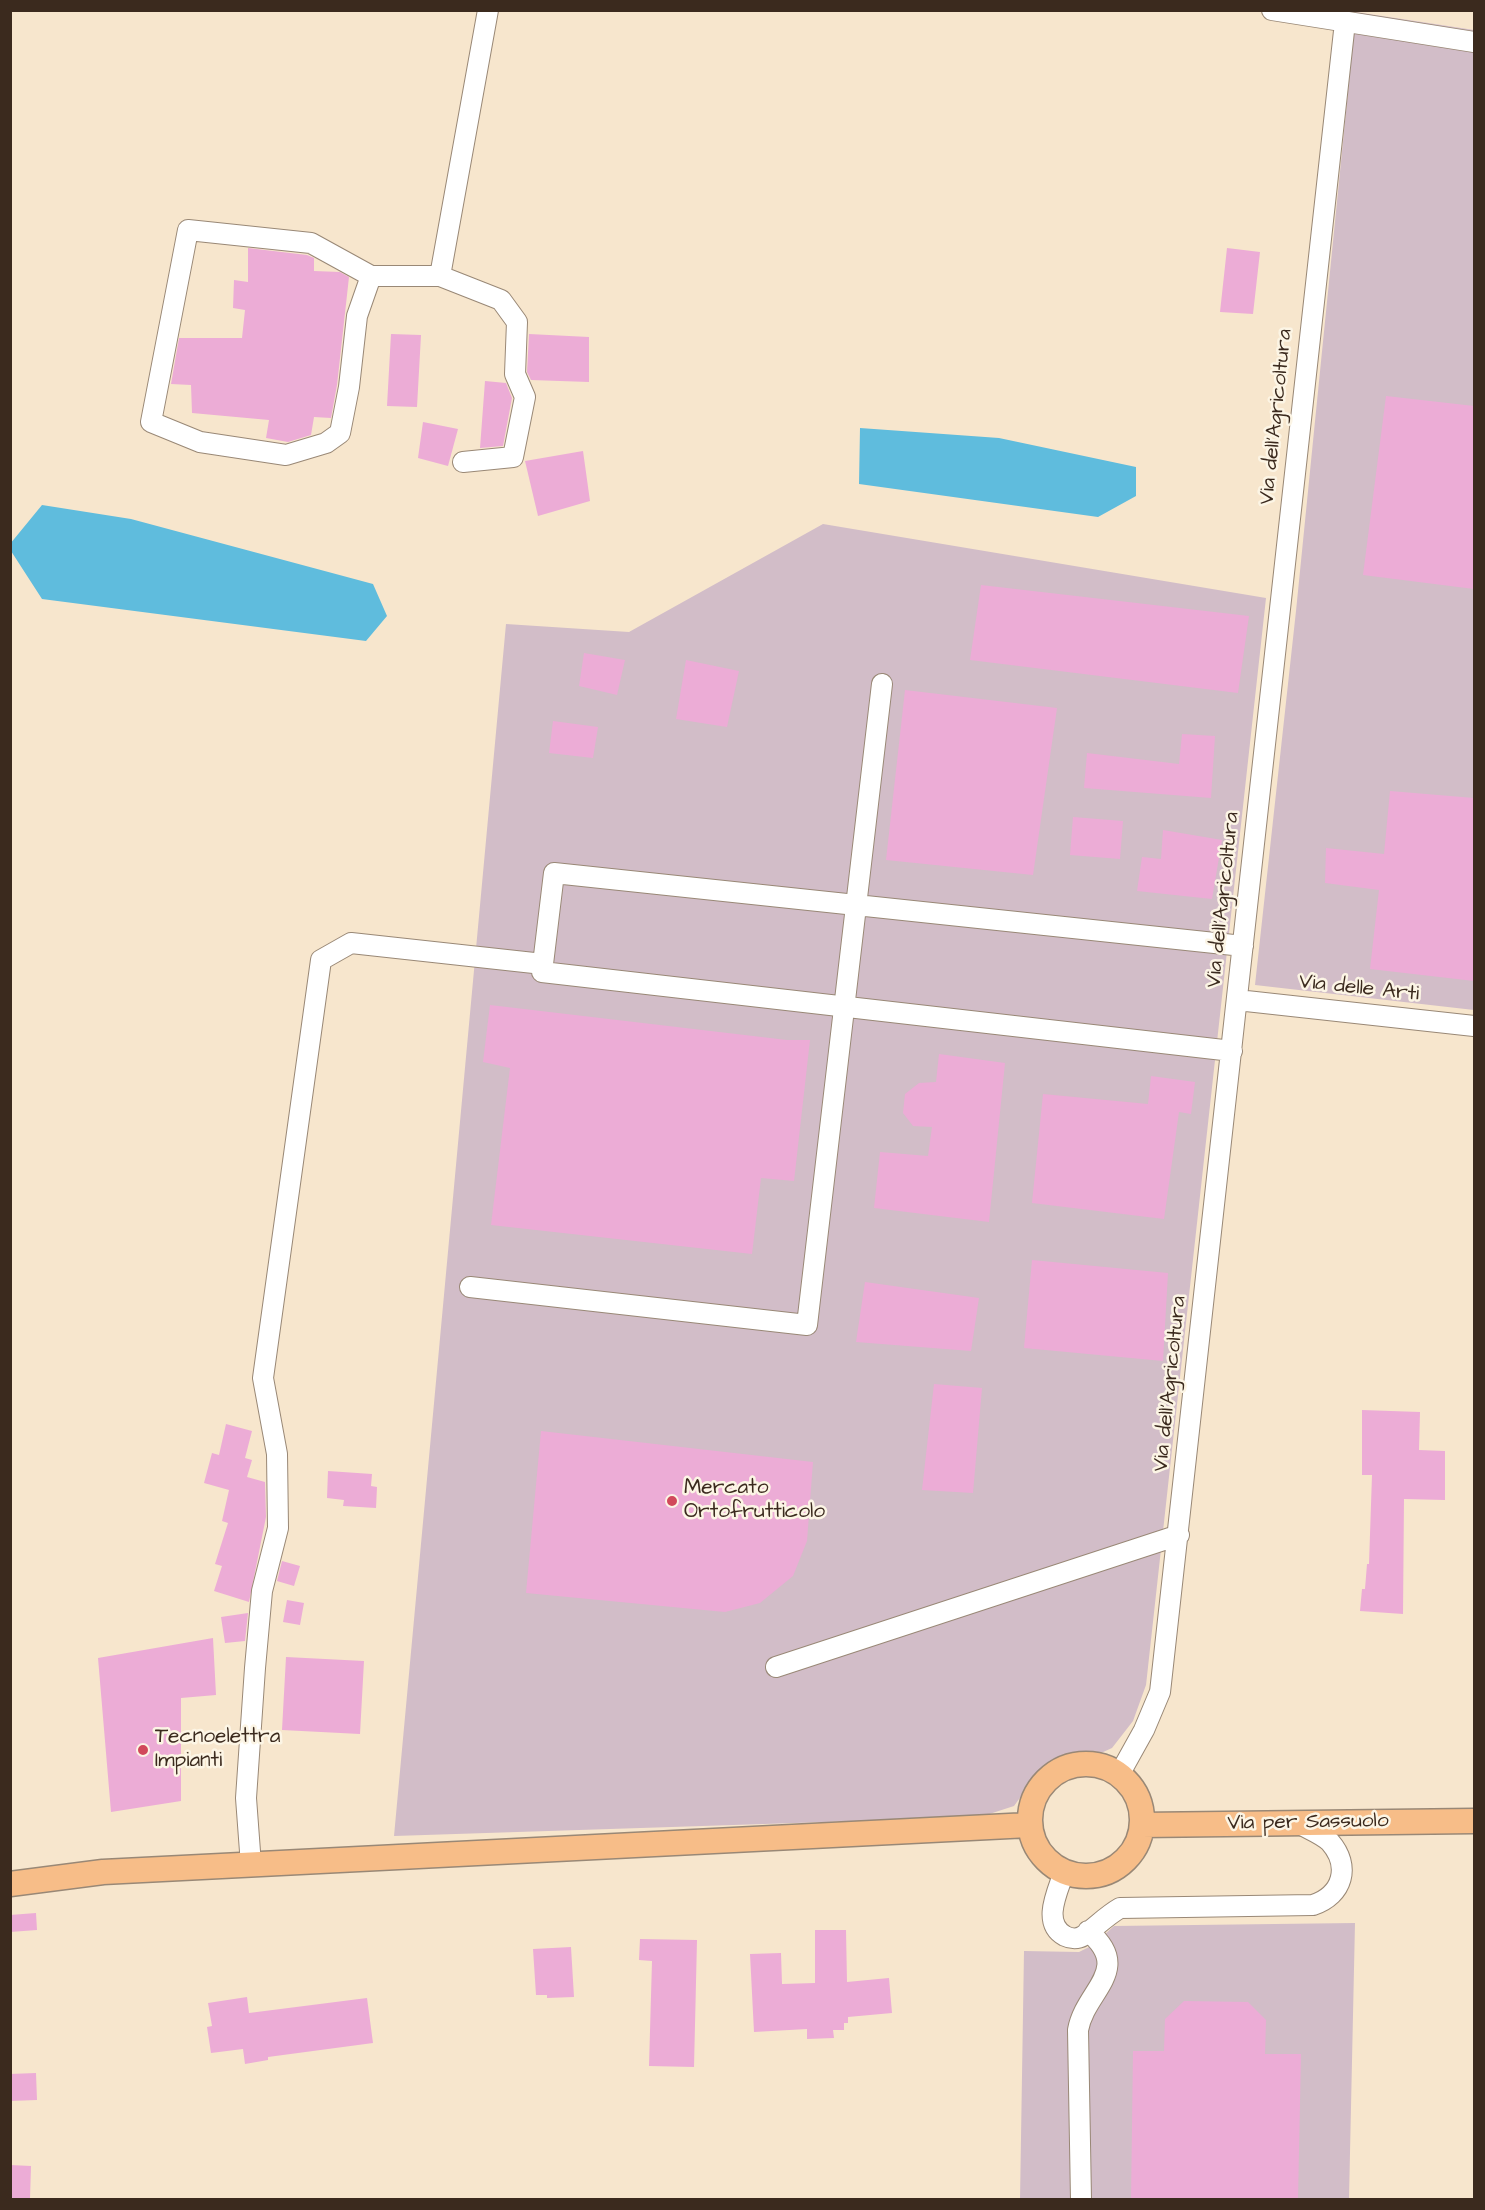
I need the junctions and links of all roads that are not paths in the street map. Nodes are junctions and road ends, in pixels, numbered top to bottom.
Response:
1 (488, 10) edge
2 (1272, 10) edge
3 (1345, 22) junction
4 (1474, 42) edge
5 (371, 276) junction
6 (440, 276) junction
7 (463, 462) dead end
8 (882, 684) dead end
9 (854, 905) junction
10 (1243, 946) junction
11 (543, 964) junction
12 (1237, 1000) junction
13 (843, 1006) junction
14 (1474, 1026) edge
15 (1232, 1051) junction
16 (470, 1287) dead end
17 (1179, 1535) junction
18 (777, 1667) dead end
19 (1119, 1775) junction
20 (1474, 1821) edge
21 (1298, 1823) junction
22 (1029, 1825) junction
23 (1142, 1825) junction
24 (251, 1865) junction
25 (1064, 1872) junction
26 (10, 1884) edge
27 (1088, 1931) junction
28 (1081, 2199) edge

1 - 6 street
2 - 3 street
3 - 4 street
3 - 10 street, Via dell'Agricoltura
5 - 5 street
5 - 6 street
6 - 7 street
8 - 9 street
9 - 10 street
9 - 11 street
9 - 13 street
10 - 12 street, Via dell'Agricoltura
11 - 13 street
11 - 24 street
12 - 14 street, Via delle Arti
12 - 15 street, Via dell'Agricoltura
13 - 15 street
13 - 16 street
15 - 17 street, Via dell'Agricoltura
17 - 18 street
17 - 19 street, Via dell'Agricoltura
19 - 22 main road
19 - 23 main road
20 - 21 main road, Via per Sassuolo
21 - 23 main road, Via per Sassuolo
21 - 27 street
22 - 24 main road
22 - 25 main road
23 - 25 main road
24 - 26 main road
25 - 27 street
27 - 28 street

